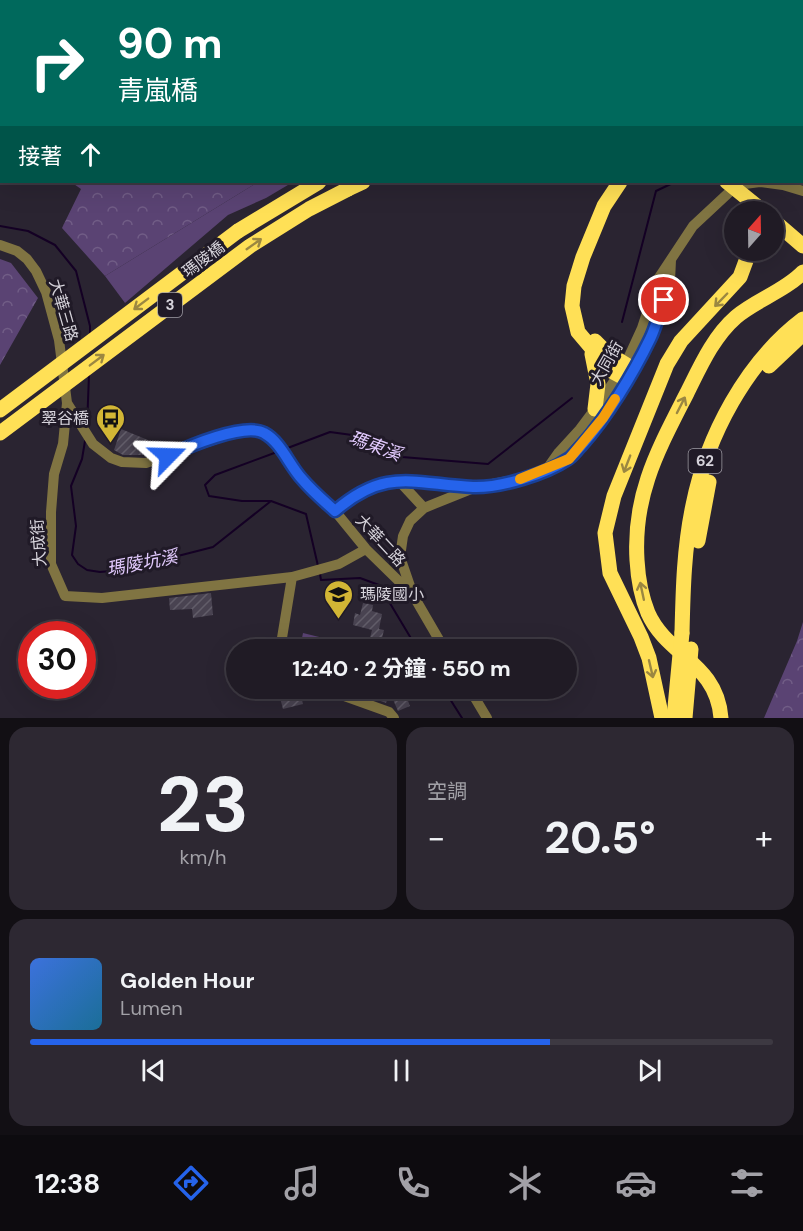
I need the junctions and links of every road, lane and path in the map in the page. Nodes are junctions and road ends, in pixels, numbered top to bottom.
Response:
1 (317, 183) edge
2 (361, 183) edge
3 (619, 183) edge
4 (632, 183) edge
5 (730, 183) edge
6 (730, 183) edge
7 (752, 183) edge
8 (768, 183) edge
9 (803, 191) edge
10 (742, 201) edge
11 (751, 201) edge
12 (784, 229) edge
13 (0, 244) edge
14 (803, 246) edge
15 (746, 261) edge
16 (800, 275) edge
17 (803, 319) edge
18 (803, 334) edge
19 (590, 348) junction
20 (626, 372) junction
21 (68, 403) junction
22 (596, 409) junction
23 (0, 410) edge
24 (0, 433) edge
25 (547, 469) junction
26 (400, 482) junction
27 (476, 488) junction
28 (424, 508) junction
29 (335, 511) junction
30 (366, 549) junction
31 (292, 577) junction
32 (413, 595) junction
33 (282, 639) edge
34 (439, 639) edge
35 (353, 699) edge
36 (476, 699) edge
37 (394, 718) edge
38 (487, 718) edge
39 (662, 718) edge
40 (674, 718) edge
41 (685, 718) edge
42 (721, 718) edge

1 -> 23 highway, 瑪陵橋 / 3, bridge
24 -> 2 highway, 瑪陵橋 / 3, bridge
3 - 19 highway
4 - 20 highway
5 - 10 highway, bridge
6 - 11 highway, bridge
7 - 20 street, 大同街
8 - 9 street, 大同街
12 - 14 highway
13 - 21 street, 大華三路
15 -> 39 highway
42 -> 16 highway
17 - 40 highway, 62, bridge
18 - 41 highway, 62, bridge
19 - 20 highway
19 - 22 highway
20 - 22 street, 大同街
20 - 25 street, 大同街
21 - 29 street, 大華二路
21 - 31 street, 大成街
22 - 25 street, 大同街
25 - 27 street, 大同街
26 - 27 street
26 - 28 street
26 - 29 street
27 - 28 street
28 - 32 street
29 - 30 street, 大華二路
30 - 31 street, 大成街
30 - 32 street, 大華二路
31 - 33 street
32 - 34 street, 大華二路
35 - 37 street
36 - 38 street

